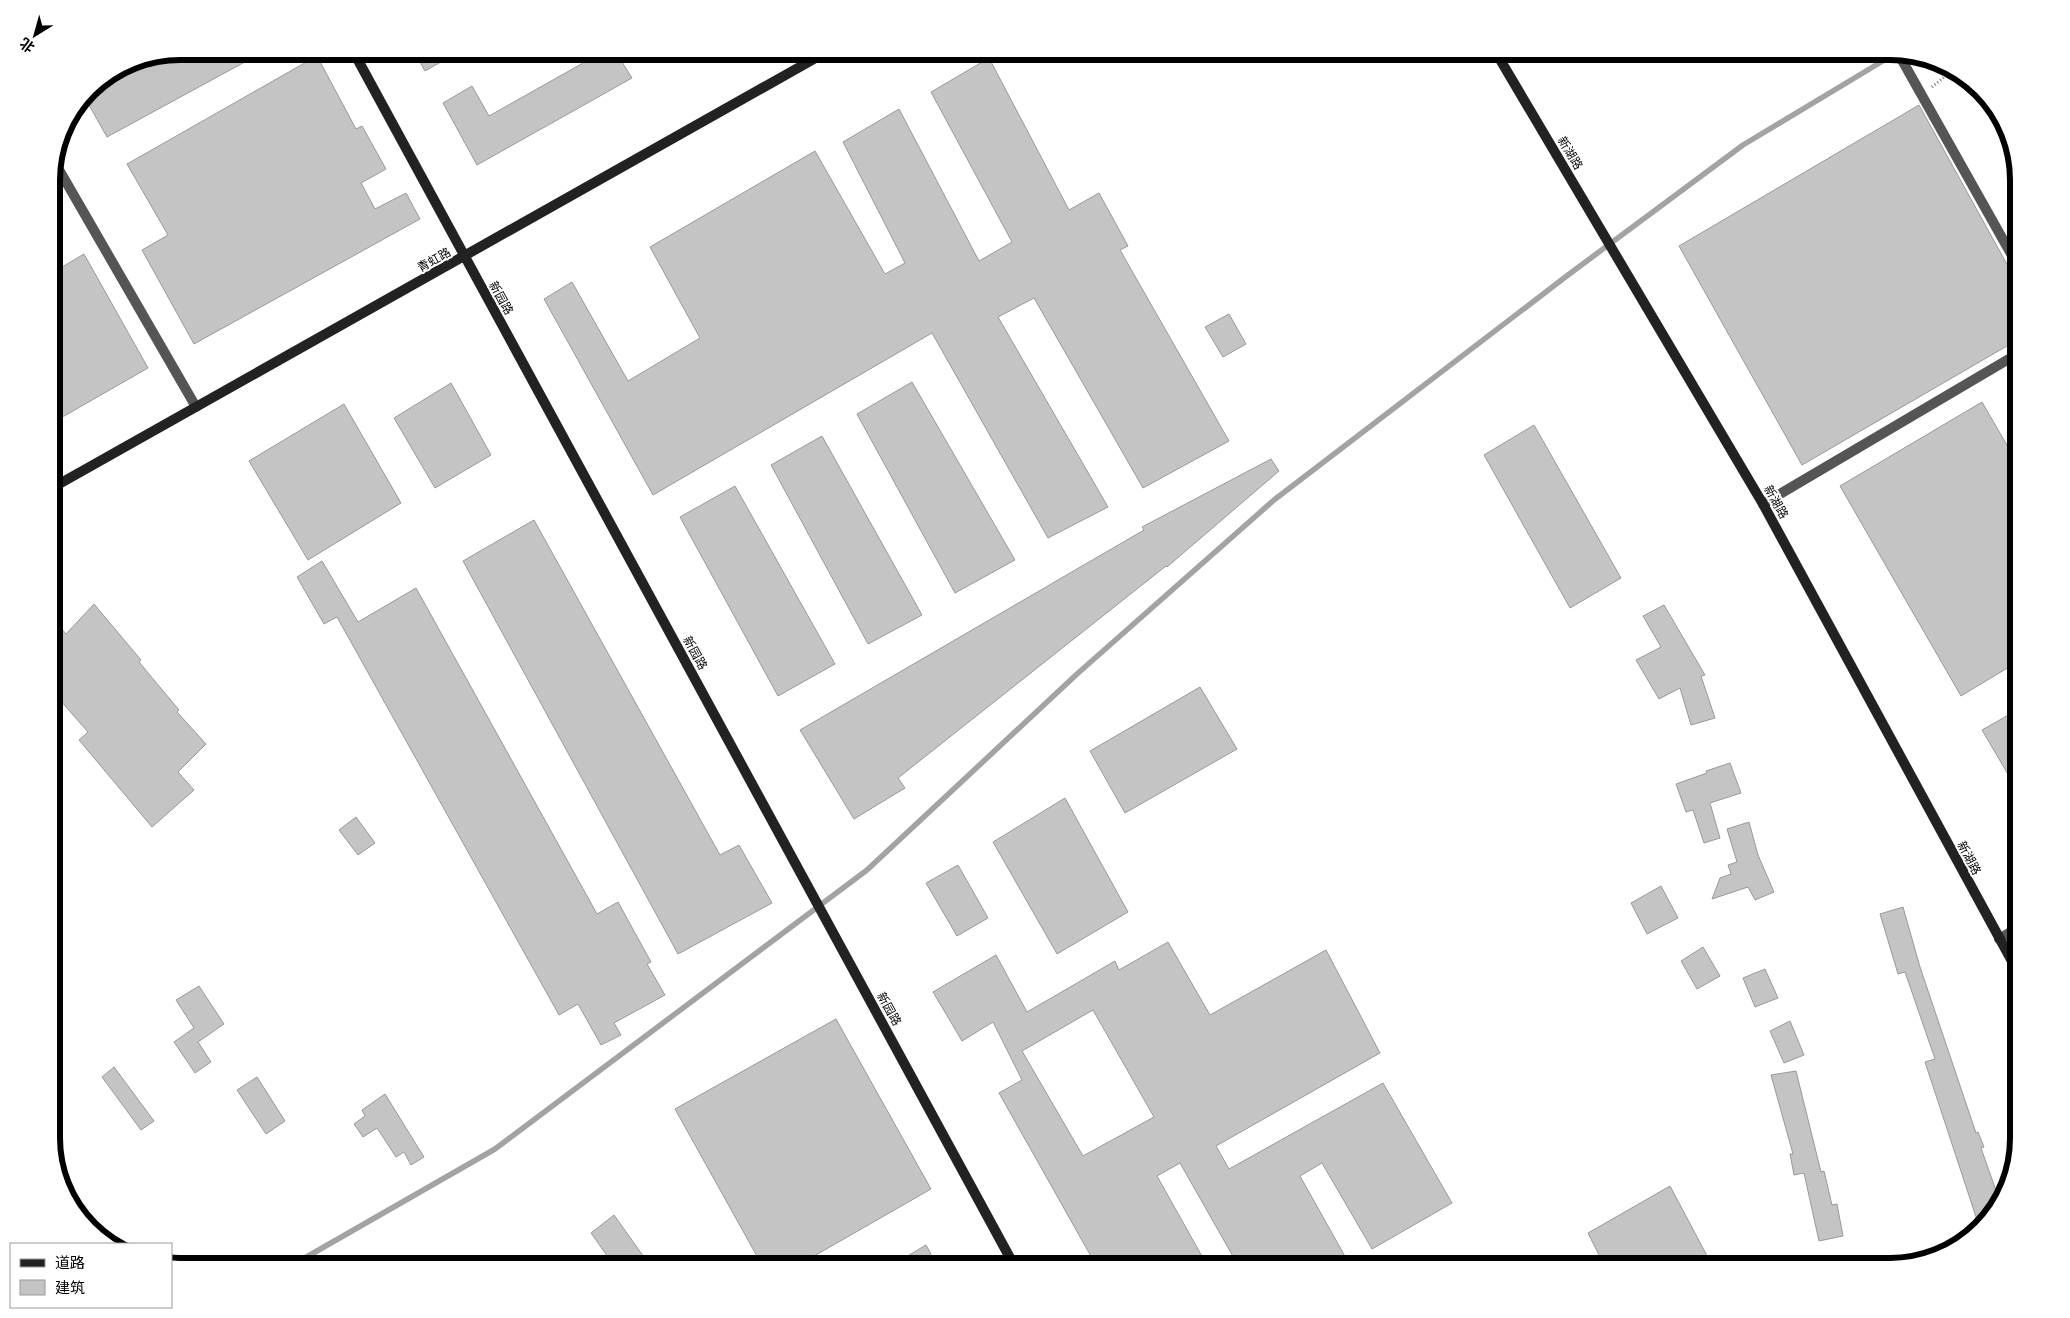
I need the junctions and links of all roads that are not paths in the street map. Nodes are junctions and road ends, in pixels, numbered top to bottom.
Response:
1 (358, 60) edge
2 (812, 60) edge
3 (1500, 60) edge
4 (1902, 61) edge
5 (60, 172) edge
6 (2010, 252) edge
7 (465, 257) junction
8 (2010, 358) edge
9 (196, 407) junction
10 (60, 484) edge
11 (1763, 504) junction
12 (2010, 932) edge
13 (1999, 939) junction
14 (2010, 958) edge
15 (1010, 1258) edge

1 - 7 street, 新园路
2 - 7 street, 青虹路
3 - 11 street, 新湖路
4 - 6 street
5 - 9 street
7 - 9 street, 青虹路
7 - 15 street, 新园路
8 - 11 street
9 - 10 street, 青虹路
11 - 13 street, 新湖路
12 - 13 street
13 - 14 street, 新湖路

